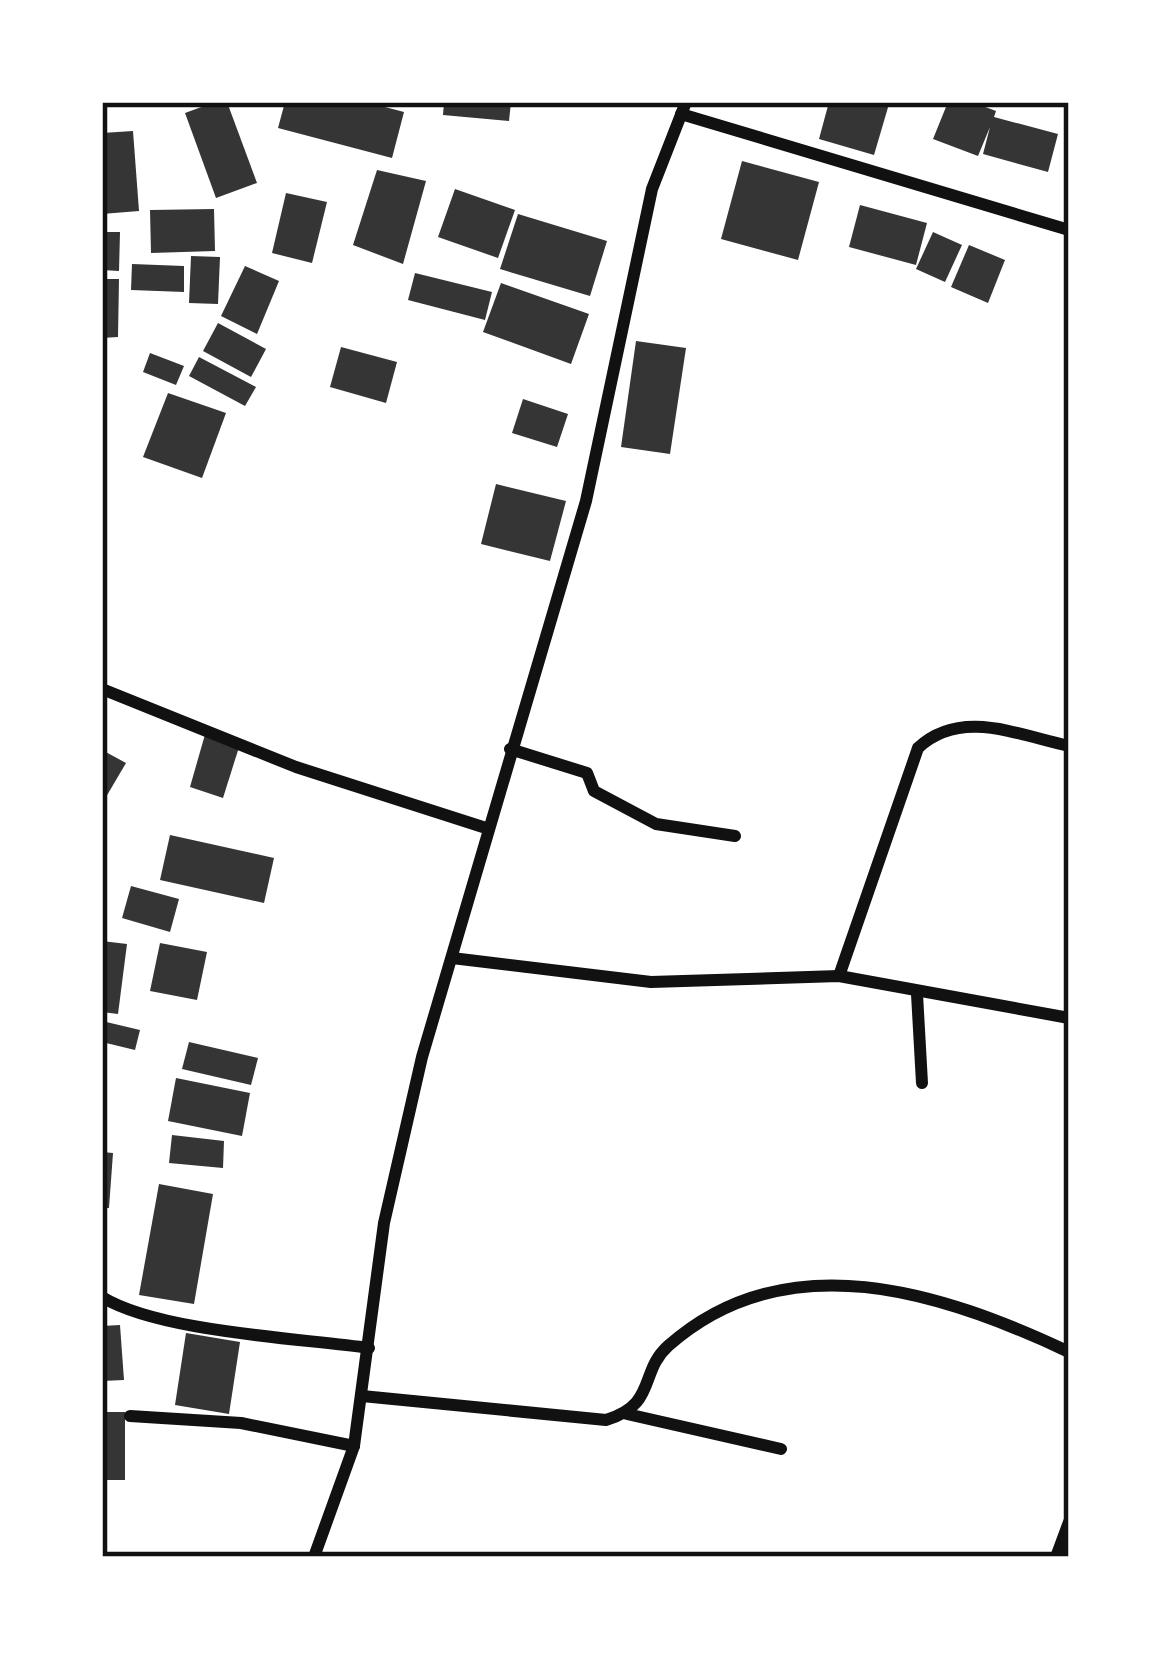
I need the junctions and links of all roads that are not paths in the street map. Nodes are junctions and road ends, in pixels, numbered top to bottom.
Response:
1 (684, 108) edge
2 (1069, 230) edge
3 (102, 689) edge
4 (1069, 746) edge
5 (510, 749) junction
6 (487, 828) junction
7 (735, 836) dead end
8 (452, 958) junction
9 (839, 976) junction
10 (917, 994) junction
11 (1069, 1018) edge
12 (922, 1083) dead end
13 (102, 1299) edge
14 (369, 1348) junction
15 (1069, 1352) edge
16 (362, 1396) junction
17 (627, 1414) junction
18 (130, 1416) dead end
19 (354, 1446) junction
20 (781, 1449) dead end
21 (1069, 1522) edge
22 (314, 1557) edge
23 (1056, 1557) edge

1 - 2 street
1 - 5 street
3 - 6 street
4 - 9 street
5 - 6 street
5 - 7 street
6 - 8 street
8 - 9 street
8 - 14 street
9 - 10 street
10 - 11 street
10 - 12 street
13 - 14 street
14 - 16 street
15 - 17 street
16 - 17 street
16 - 19 street
17 - 20 street
18 - 19 street
19 - 22 street
21 - 23 street

